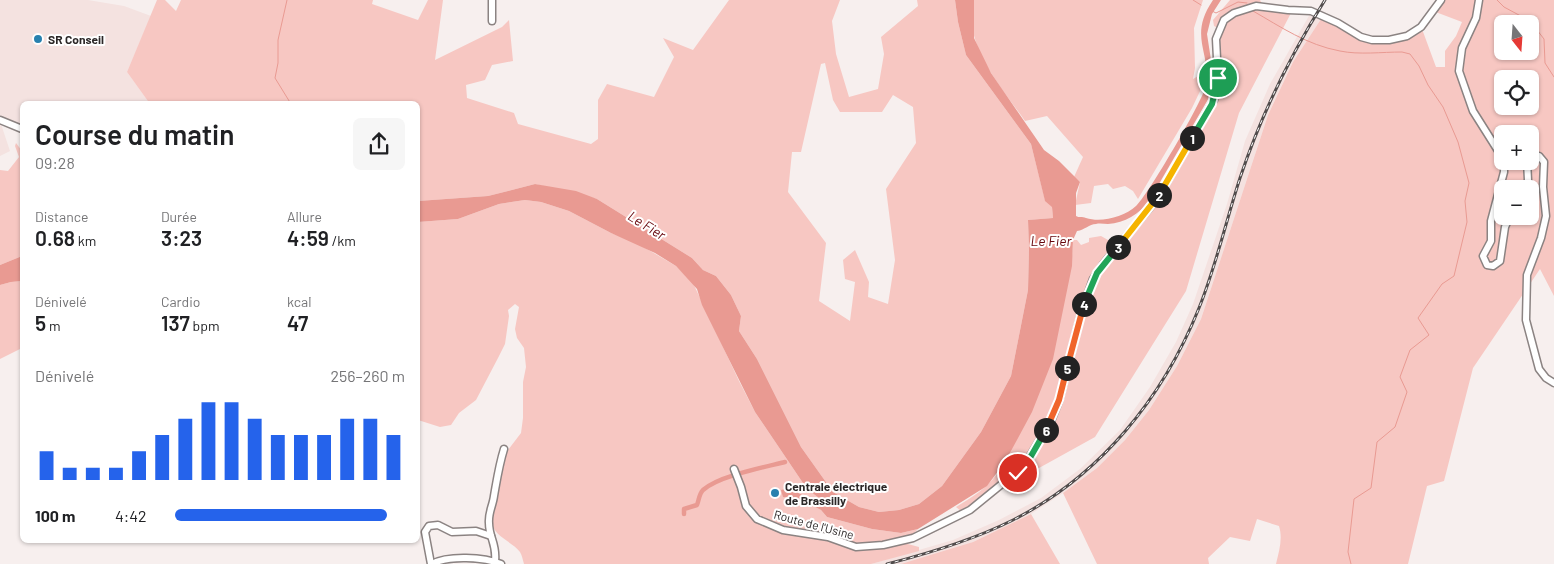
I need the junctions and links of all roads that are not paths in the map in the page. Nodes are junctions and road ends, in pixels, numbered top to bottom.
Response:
1 (492, 0) edge
2 (1441, 0) edge
3 (1479, 0) edge
4 (492, 21) dead end
5 (0, 120) edge
6 (20, 128) edge
7 (1494, 144) edge
8 (1539, 157) edge
9 (1494, 210) edge
10 (1505, 225) edge
11 (1554, 383) edge
12 (504, 449) dead end
13 (736, 473) dead end
14 (492, 536) junction
15 (498, 563) edge
16 (431, 564) edge

1 - 4 street
2 - 13 street, Route de l'Usine
3 - 7 street
5 - 6 street
8 - 11 street
9 - 10 street
12 - 14 street
14 - 15 street
14 - 16 street
15 - 16 street

